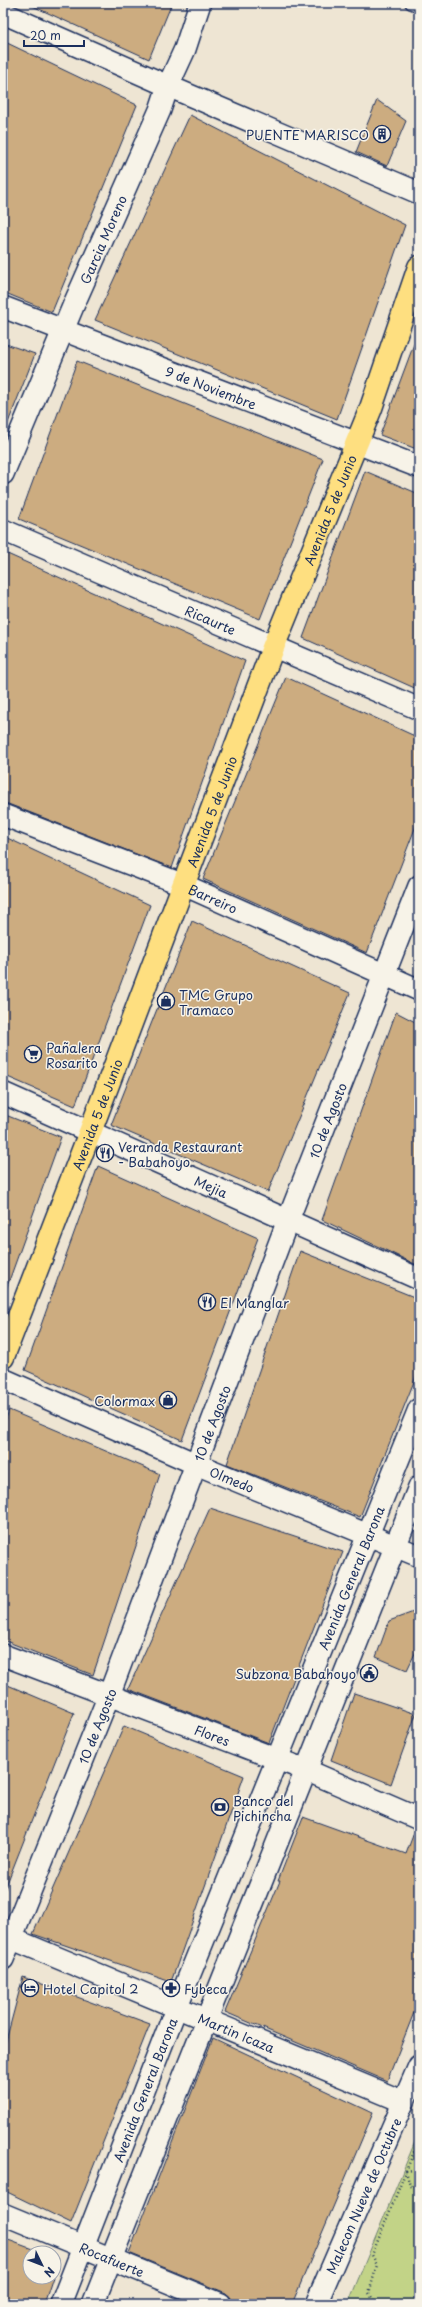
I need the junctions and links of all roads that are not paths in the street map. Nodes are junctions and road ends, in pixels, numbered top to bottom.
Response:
1 (200, 3) edge
2 (411, 3) edge
3 (419, 6) edge
4 (3, 13) edge
5 (168, 86) junction
6 (419, 193) edge
7 (419, 267) edge
8 (3, 307) edge
9 (63, 330) junction
10 (358, 444) junction
11 (419, 468) edge
12 (3, 474) edge
13 (3, 530) edge
14 (274, 645) junction
15 (419, 709) edge
16 (3, 815) edge
17 (184, 885) junction
18 (419, 886) edge
19 (385, 974) junction
20 (419, 990) edge
21 (3, 1093) edge
22 (90, 1132) junction
23 (288, 1220) junction
24 (419, 1279) edge
25 (3, 1357) edge
26 (3, 1379) edge
27 (419, 1409) edge
28 (196, 1464) junction
29 (419, 1487) edge
30 (368, 1535) junction
31 (396, 1546) junction
32 (419, 1556) edge
33 (3, 1655) edge
34 (109, 1695) junction
35 (277, 1759) junction
36 (306, 1770) junction
37 (419, 1819) edge
38 (7, 1936) edge
39 (3, 1959) edge
40 (177, 2006) junction
41 (207, 2018) junction
42 (419, 2066) edge
43 (404, 2102) junction
44 (3, 2214) edge
45 (82, 2246) junction
46 (111, 2258) junction
47 (61, 2304) edge
48 (93, 2304) edge
49 (221, 2304) edge
50 (316, 2304) edge

1 - 5 street, Garcia Moreno
2 - 3 lane
4 - 5 street
5 - 6 street
5 - 9 street, Garcia Moreno
7 - 10 main road, Avenida 5 de Junio
8 - 9 street, 9 de Noviembre
9 - 10 street, 9 de Noviembre
9 - 12 street, Garcia Moreno
10 - 11 street, 9 de Noviembre
10 - 14 main road, Avenida 5 de Junio
13 - 14 street, Ricaurte
14 - 15 street, Ricaurte
14 - 17 main road, Avenida 5 de Junio
16 - 17 street, Barreiro
17 - 19 street, Barreiro
17 - 22 main road, Avenida 5 de Junio
18 - 19 street, 10 de Agosto
19 - 20 street, Barreiro
19 - 23 street, 10 de Agosto
21 - 22 street, Mejia
22 - 23 street, Mejia
22 - 25 main road, Avenida 5 de Junio
23 - 24 street, Mejia
23 - 28 street, 10 de Agosto
26 - 28 street, Olmedo
27 - 30 street, Avenida General Barona
28 - 30 street, Olmedo
28 - 34 street, 10 de Agosto
29 - 31 street
30 - 31 street, Olmedo
30 - 35 street, Avenida General Barona
31 - 32 street, Olmedo
31 - 36 street
33 - 34 street, Flores
34 - 35 street, Flores
34 - 38 street, 10 de Agosto
35 - 36 street, Flores
35 - 40 street, Avenida General Barona
36 - 37 street, Flores
36 - 41 street
38 - 39 street, 10 de Agosto
38 - 40 street, Martin Icaza
40 - 41 street, Martin Icaza
40 - 45 street, Avenida General Barona
41 - 43 street, Martin Icaza
41 - 46 street
42 - 43 street, Malecon Nueve de Octubre
43 - 50 street, Malecon Nueve de Octubre
44 - 45 street, Rocafuerte
45 - 46 street, Rocafuerte
45 - 47 street, Avenida General Barona
46 - 48 street
46 - 49 street, Rocafuerte

